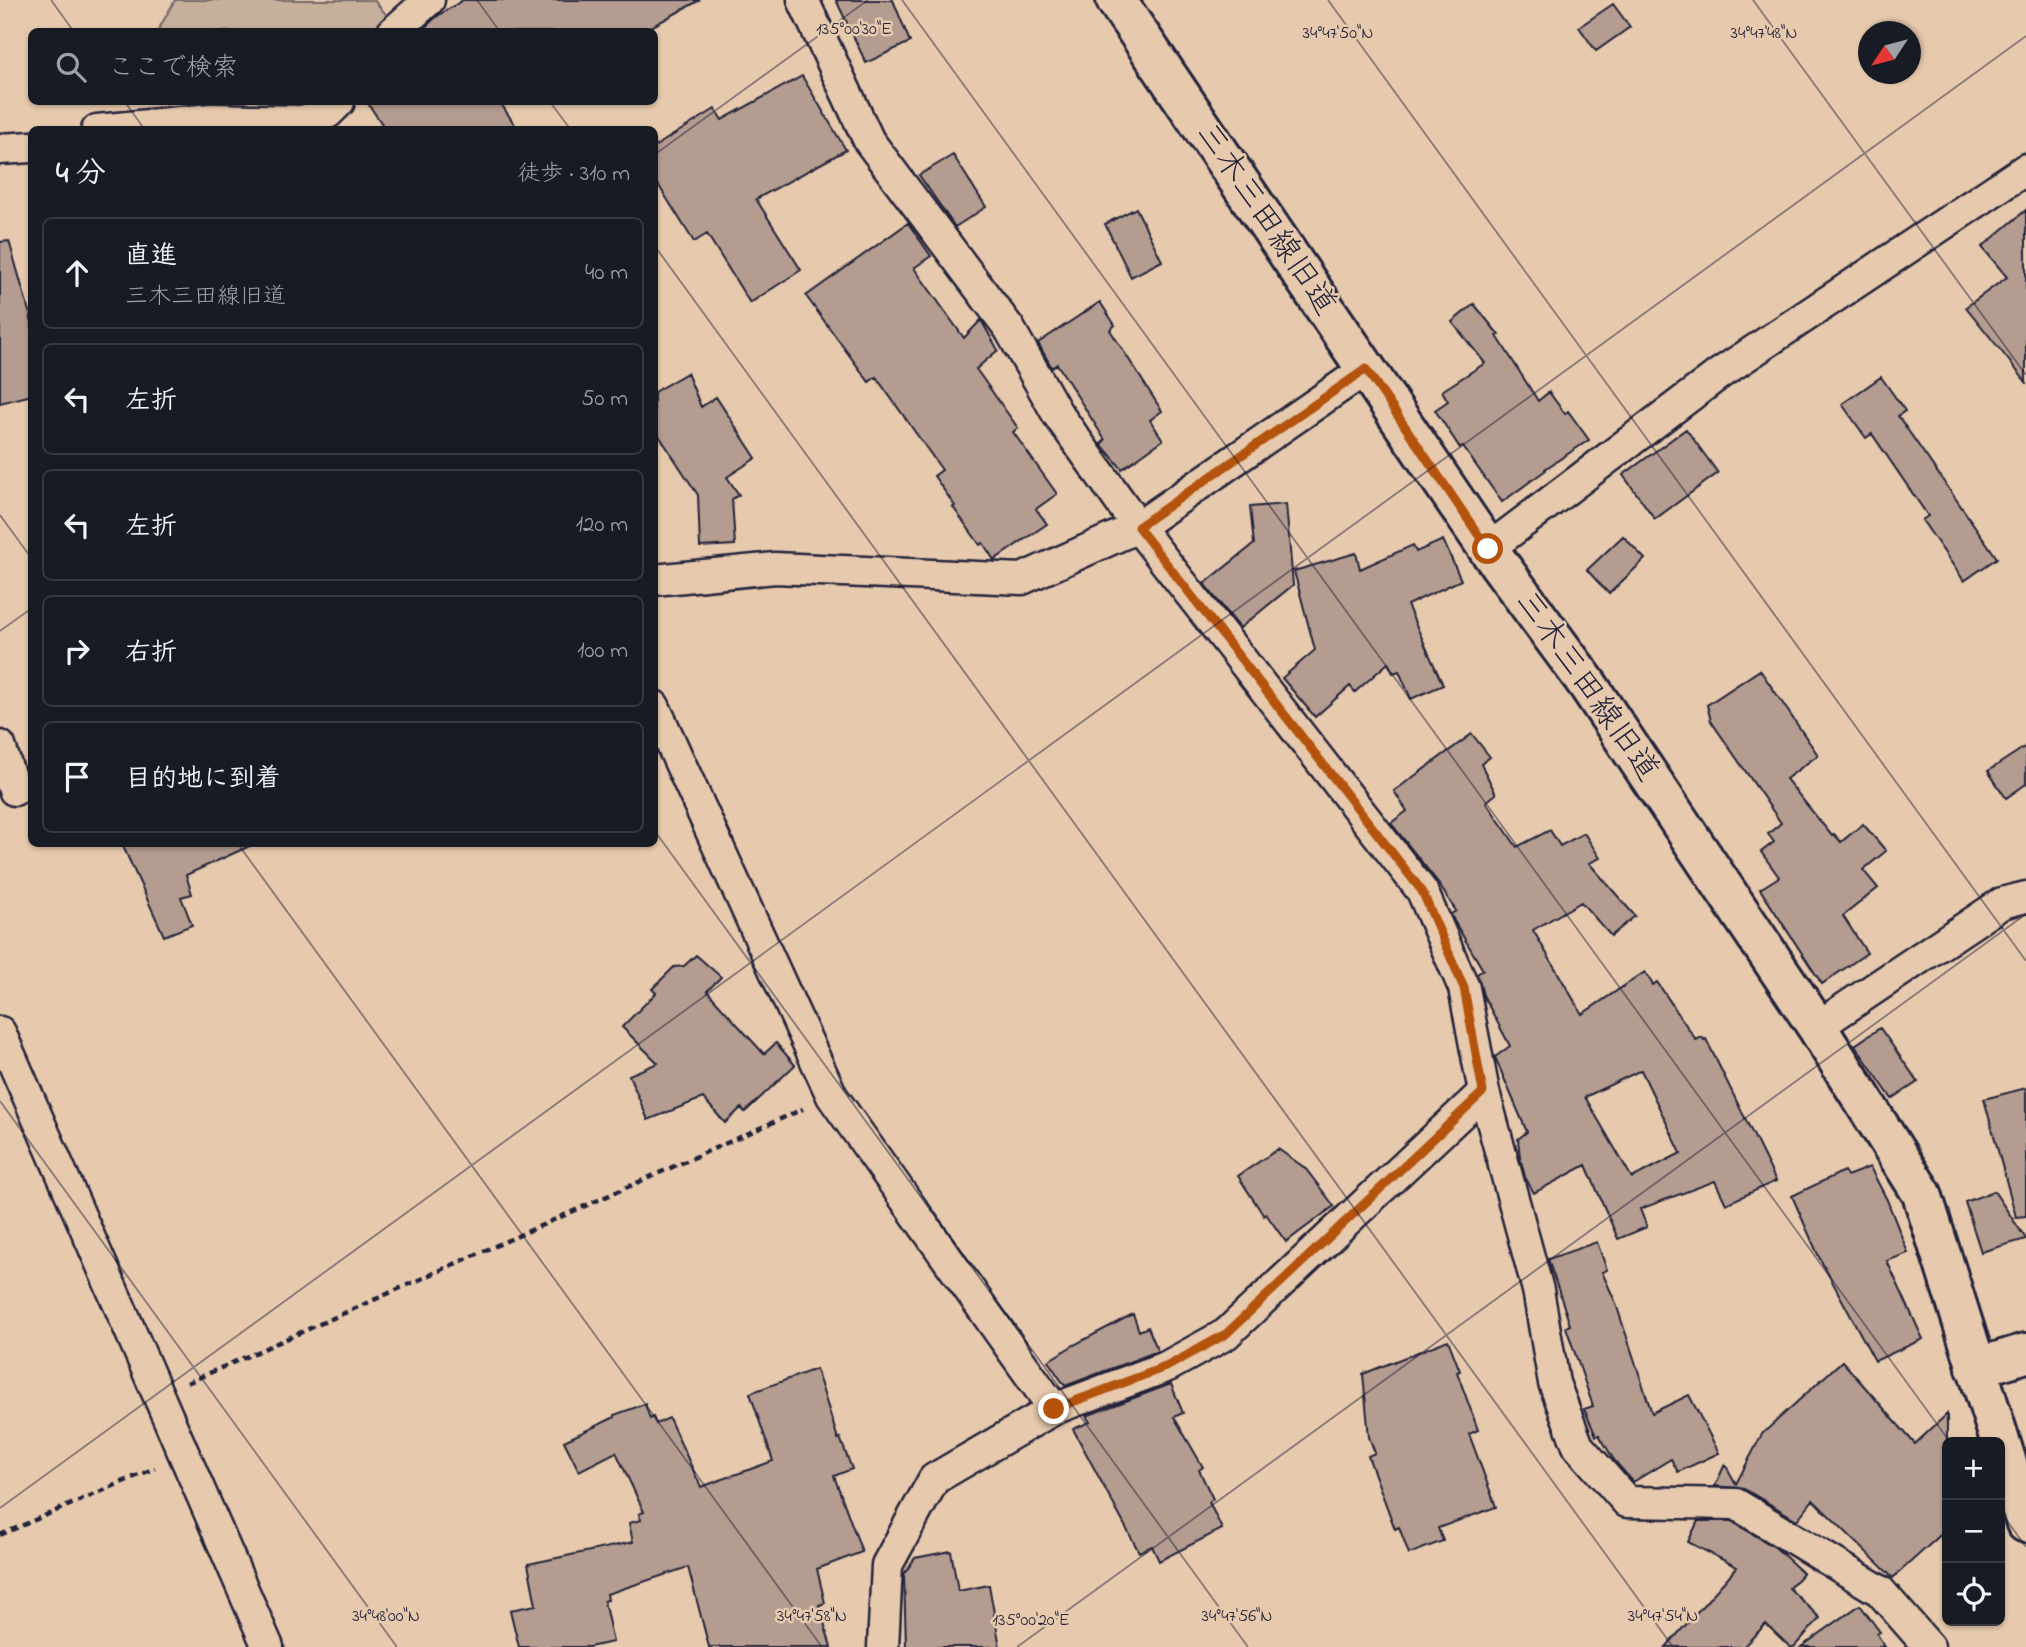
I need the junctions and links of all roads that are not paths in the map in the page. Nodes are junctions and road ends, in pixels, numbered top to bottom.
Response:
1 (429, 0) edge
2 (803, 0) edge
3 (1116, 0) edge
4 (398, 28) edge
5 (337, 105) edge
6 (213, 124) edge
7 (174, 126) edge
8 (28, 147) edge
9 (0, 149) edge
10 (2026, 169) edge
11 (1366, 369) junction
12 (1138, 527) junction
13 (1488, 549) junction
14 (658, 580) edge
15 (658, 715) edge
16 (0, 747) edge
17 (15, 790) edge
18 (2026, 897) edge
19 (1816, 1027) junction
20 (0, 1032) edge
21 (1483, 1092) junction
22 (2026, 1353) edge
23 (1976, 1368) junction
24 (1054, 1409) junction
25 (2026, 1523) edge
26 (268, 1647) edge
27 (883, 1647) edge
28 (1929, 1647) edge

1 - 4 street
2 - 12 street
3 - 11 street, 三木三田線旧道
5 - 6 street
6 - 7 street
8 - 9 street
10 - 13 street
11 - 12 street
11 - 13 street, 三木三田線旧道
12 - 14 street
12 - 21 street
13 - 19 street, 三木三田線旧道
15 - 24 street
16 - 17 street
18 - 19 street
19 - 23 street, 三木三田線旧道
20 - 26 street
21 - 24 street
21 - 28 street
22 - 23 street
23 - 25 street, 三木三田線旧道
24 - 27 street

